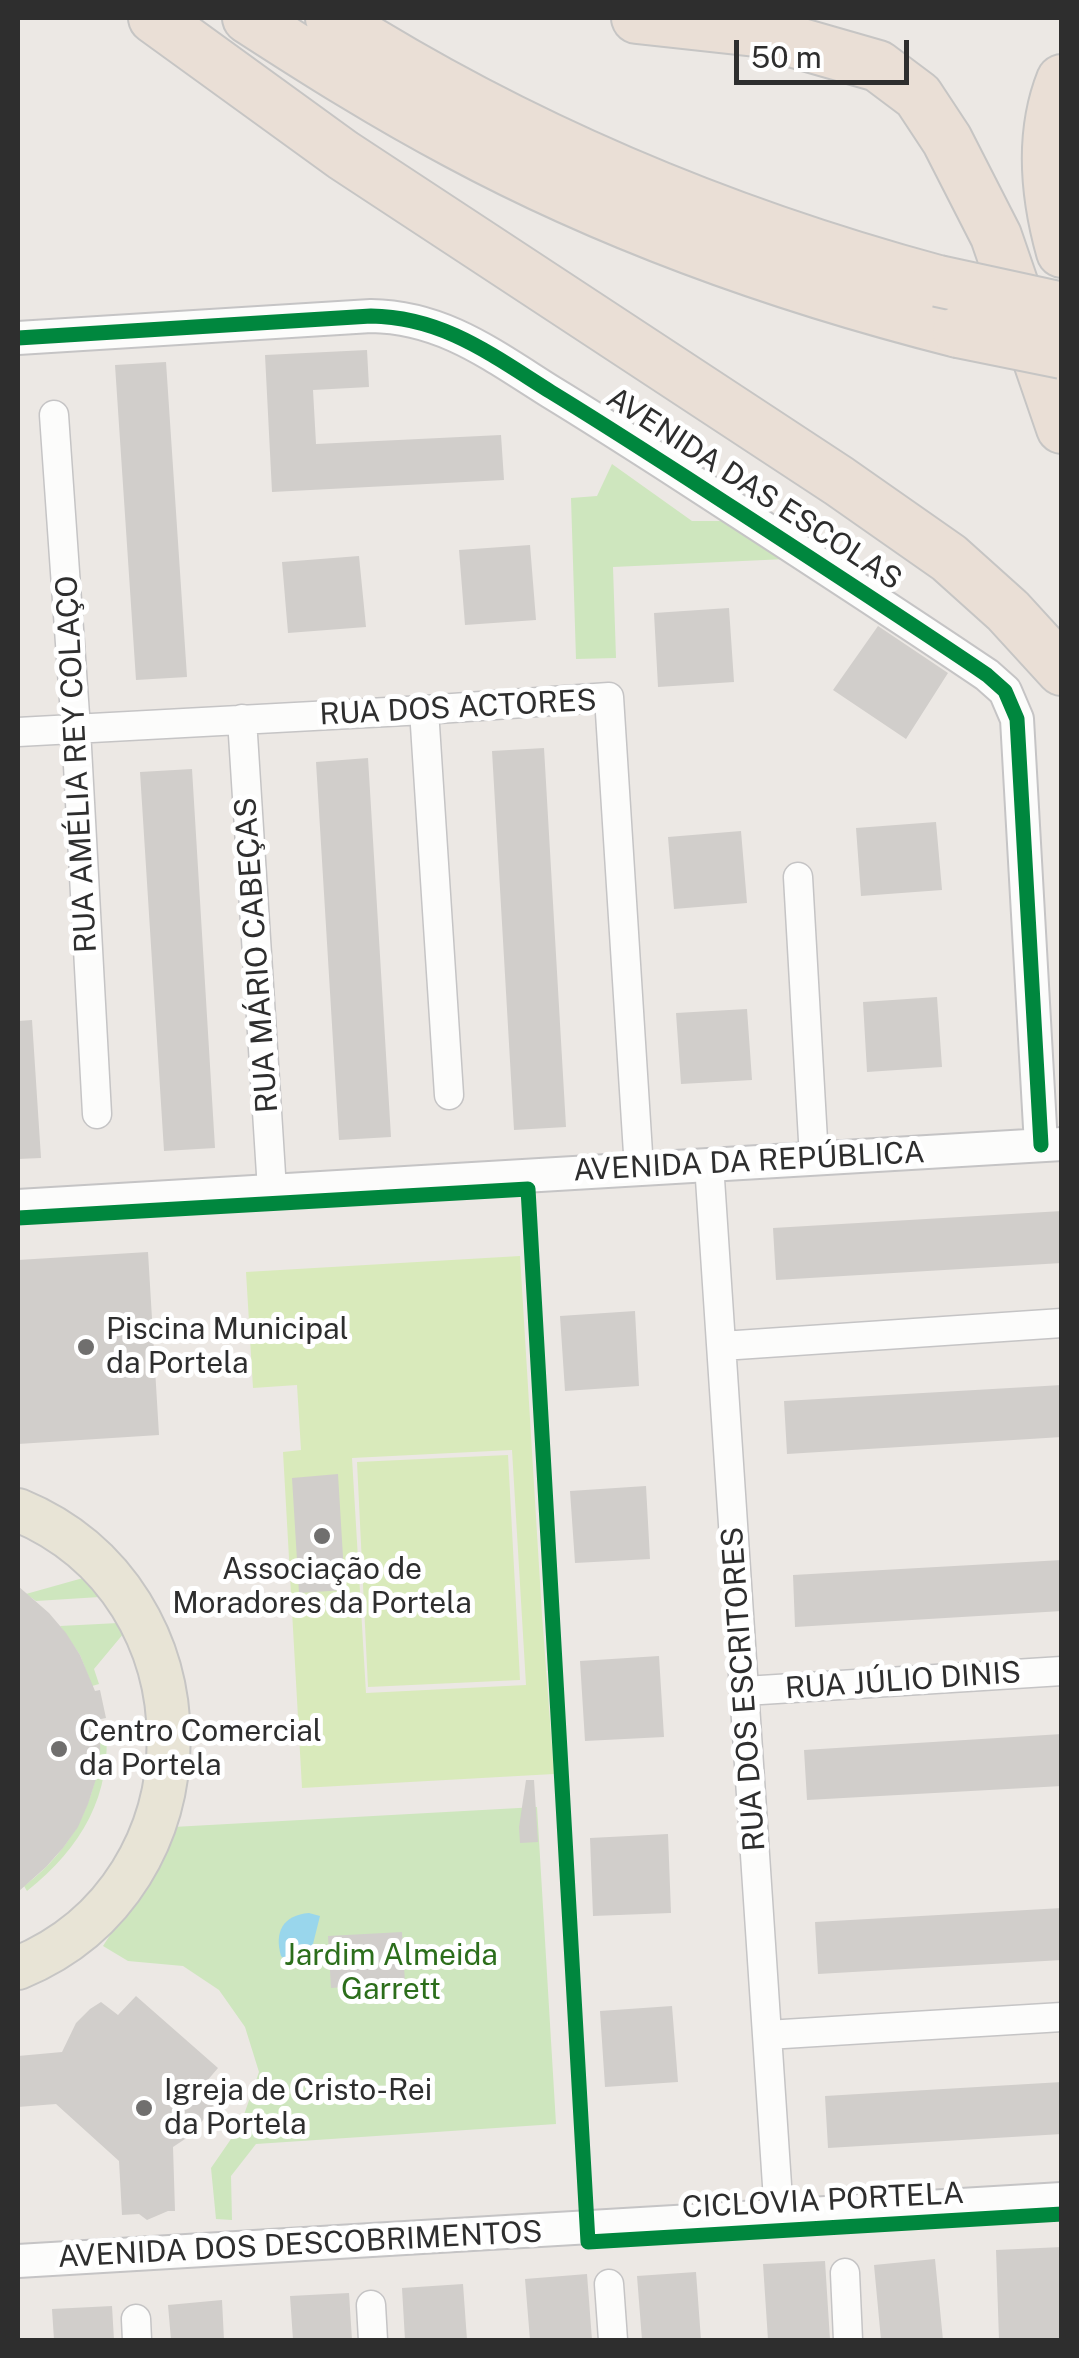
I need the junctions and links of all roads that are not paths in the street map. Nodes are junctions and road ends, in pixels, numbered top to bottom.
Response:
1 (248, 18) edge
2 (332, 18) edge
3 (379, 18) edge
4 (637, 18) edge
5 (786, 18) edge
6 (170, 29) edge
7 (836, 54) junction
8 (1062, 80) edge
9 (487, 108) junction
10 (580, 204) junction
11 (1062, 252) edge
12 (1062, 308) edge
13 (18, 338) edge
14 (1062, 354) edge
15 (54, 414) dead end
16 (1062, 428) edge
17 (1062, 670) edge
18 (424, 710) junction
19 (242, 720) junction
20 (76, 729) junction
21 (18, 732) edge
22 (798, 876) dead end
23 (449, 1095) dead end
24 (97, 1114) dead end
25 (1051, 1144) edge
26 (814, 1158) junction
27 (710, 1164) junction
28 (639, 1168) junction
29 (272, 1190) junction
30 (18, 1206) edge
31 (1062, 1323) edge
32 (722, 1346) junction
33 (18, 1510) edge
34 (1062, 1672) edge
35 (745, 1692) junction
36 (18, 1968) edge
37 (1062, 2017) edge
38 (767, 2035) junction
39 (1062, 2199) edge
40 (779, 2214) junction
41 (18, 2261) edge
42 (845, 2273) dead end
43 (609, 2284) dead end
44 (371, 2305) dead end
45 (373, 2340) edge
46 (613, 2340) edge
47 (848, 2340) edge

1 - 10 highway
2 - 9 highway
3 - 9 highway
4 - 7 highway
5 - 7 highway
6 - 10 highway
6 - 17 highway
7 - 16 highway
8 - 11 highway
9 - 12 highway, bridge
10 - 14 highway, bridge
13 - 25 street, AVENIDA DAS ESCOLAS
15 - 20 street, RUA AMÉLIA REY COLAÇO
18 - 19 street, RUA DOS ACTORES
18 - 23 street
18 - 28 street, RUA DOS ACTORES
19 - 20 street, RUA DOS ACTORES
19 - 29 street, RUA MÁRIO CABEÇAS
20 - 21 street, RUA DOS ACTORES
20 - 24 street, RUA AMÉLIA REY COLAÇO
22 - 26 street
25 - 26 street, AVENIDA DA REPÚBLICA
26 - 27 street, AVENIDA DA REPÚBLICA
27 - 28 street, AVENIDA DA REPÚBLICA
27 - 32 street, RUA DOS ESCRITORES
28 - 29 street, AVENIDA DA REPÚBLICA
29 - 30 street, AVENIDA DA REPÚBLICA
31 - 32 street
32 - 35 street, RUA DOS ESCRITORES
33 - 36 main road
34 - 35 street, RUA JÚLIO DINIS
35 - 38 street, RUA DOS ESCRITORES
37 - 38 street
38 - 40 street, RUA DOS ESCRITORES
39 - 40 street, AVENIDA DOS DESCOBRIMENTOS
40 - 41 street, AVENIDA DOS DESCOBRIMENTOS
42 - 47 street
43 - 46 street
44 - 45 street

